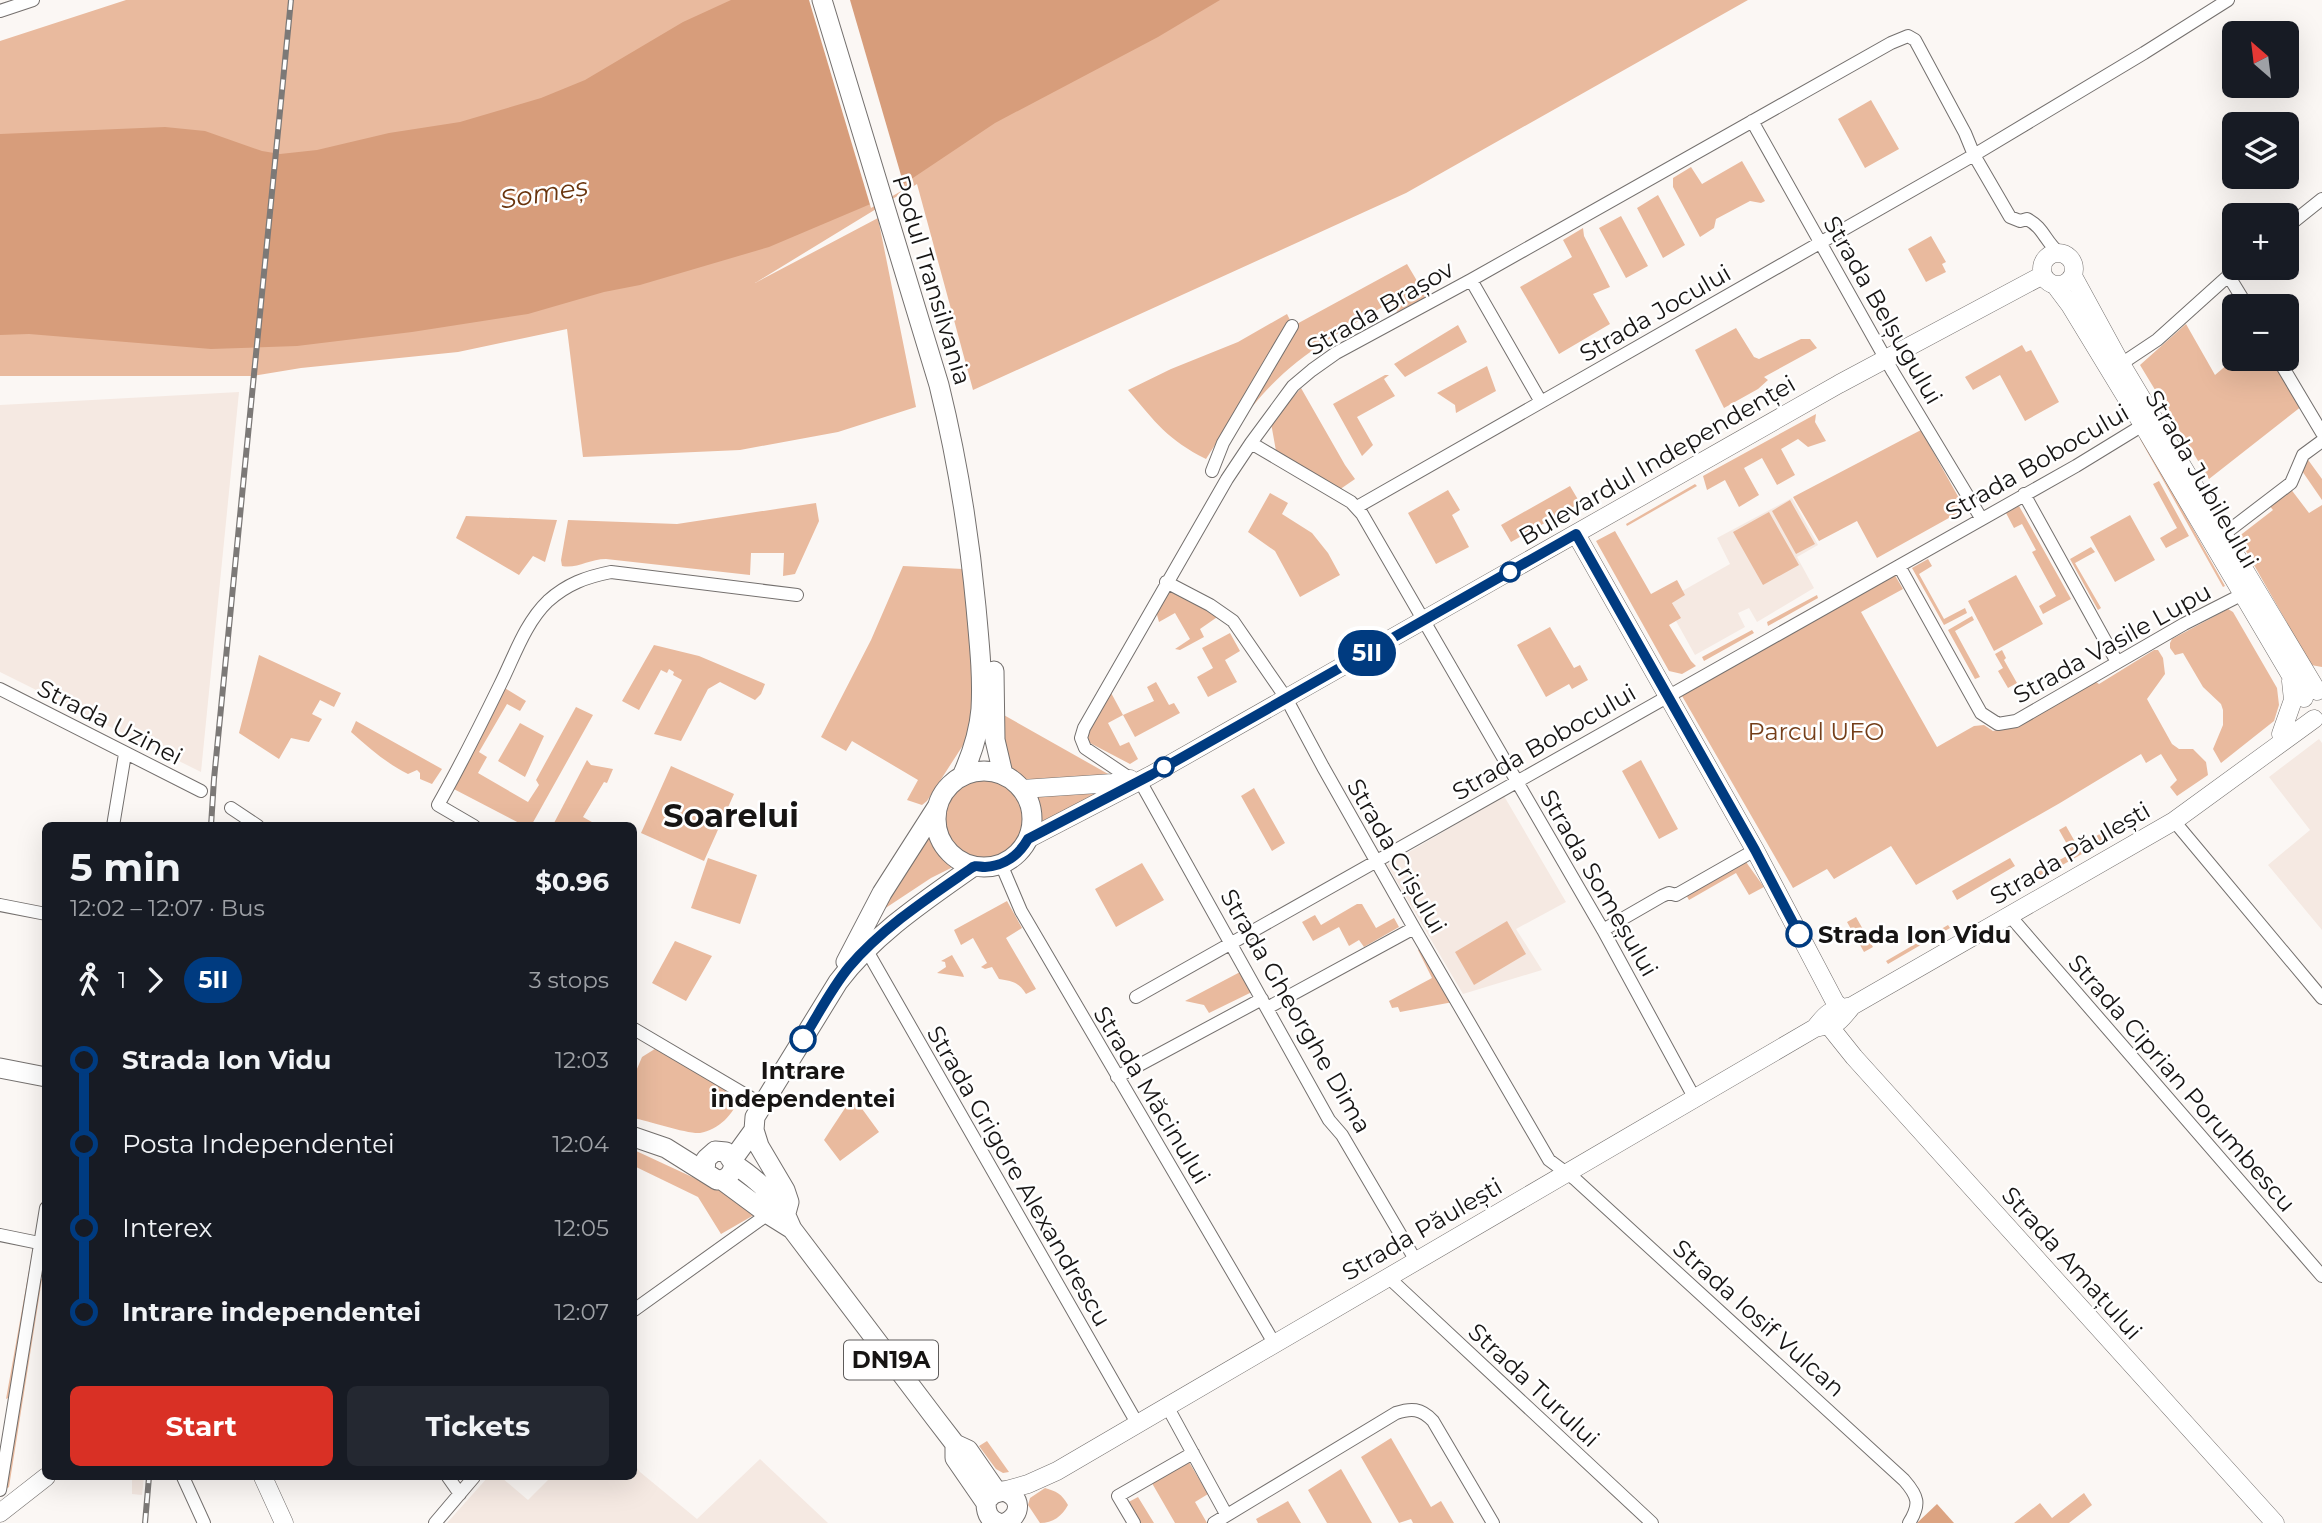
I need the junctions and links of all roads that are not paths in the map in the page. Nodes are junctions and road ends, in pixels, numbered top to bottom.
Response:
1 (33, 0) edge
2 (822, 0) edge
3 (833, 0) edge
4 (2228, 0) edge
5 (0, 11) edge
6 (1752, 121) junction
7 (1973, 155) junction
8 (2322, 198) edge
9 (2299, 217) edge
10 (1819, 242) junction
11 (2052, 251) junction
12 (2073, 276) junction
13 (1471, 280) junction
14 (2049, 280) junction
15 (2223, 280) edge
16 (1292, 326) dead end
17 (1885, 358) junction
18 (2121, 364) junction
19 (2285, 371) edge
20 (1541, 402) junction
21 (2150, 423) junction
22 (2322, 433) edge
23 (2322, 441) edge
24 (1251, 443) junction
25 (1212, 471) dead end
26 (2024, 494) junction
27 (1357, 507) junction
28 (1981, 518) junction
29 (1576, 534) junction
30 (2223, 535) junction
31 (1899, 566) junction
32 (979, 579) junction
33 (1166, 582) junction
34 (797, 595) dead end
35 (2250, 595) junction
36 (1423, 621) junction
37 (2117, 662) junction
38 (2296, 673) junction
39 (0, 689) edge
40 (2316, 693) edge
41 (1668, 696) junction
42 (1286, 698) junction
43 (2318, 719) edge
44 (2281, 734) junction
45 (2269, 751) junction
46 (125, 754) junction
47 (1003, 774) junction
48 (962, 776) junction
49 (1141, 778) junction
50 (1516, 782) junction
51 (1022, 789) junction
52 (201, 791) dead end
53 (937, 806) junction
54 (231, 808) dead end
55 (2174, 821) junction
56 (114, 822) edge
57 (252, 822) edge
58 (467, 822) edge
59 (1028, 839) junction
60 (1755, 850) junction
61 (1376, 862) junction
62 (1001, 864) junction
63 (974, 866) junction
64 (0, 905) edge
65 (42, 913) edge
66 (2010, 916) junction
67 (1414, 928) junction
68 (1603, 930) junction
69 (1231, 942) junction
70 (866, 949) junction
71 (1136, 997) dead end
72 (2322, 998) edge
73 (1265, 1004) junction
74 (1834, 1017) junction
75 (816, 1018) junction
76 (637, 1031) edge
77 (0, 1068) edge
78 (42, 1076) edge
79 (1116, 1077) junction
80 (1695, 1099) junction
81 (757, 1118) junction
82 (637, 1138) edge
83 (726, 1156) junction
84 (1568, 1174) junction
85 (713, 1176) junction
86 (782, 1219) junction
87 (42, 1228) edge
88 (0, 1235) edge
89 (39, 1243) junction
90 (1416, 1261) junction
91 (2322, 1276) edge
92 (1388, 1277) junction
93 (637, 1308) edge
94 (1274, 1343) junction
95 (1167, 1406) junction
96 (6, 1408) edge
97 (1137, 1423) junction
98 (1193, 1453) junction
99 (1054, 1472) junction
100 (42, 1480) edge
101 (184, 1480) edge
102 (264, 1480) edge
103 (450, 1480) edge
104 (471, 1480) edge
105 (0, 1490) edge
106 (460, 1493) junction
107 (996, 1495) junction
108 (0, 1513) edge
109 (1226, 1514) junction
110 (1015, 1517) edge
111 (204, 1523) edge
112 (284, 1523) edge
113 (435, 1523) edge
114 (999, 1523) edge
115 (1134, 1523) edge
116 (1214, 1523) edge
117 (1493, 1523) edge
118 (1652, 1523) edge
119 (1909, 1523) edge
120 (2275, 1523) edge

1 - 5 street
2 - 32 main road, Podul Transilvania
3 - 32 main road, Podul Transilvania
4 - 7 street, Strada Jocului
6 - 7 street, Strada Brașov
6 - 10 street, Strada Belșugului
6 - 13 street, Strada Brașov
7 - 10 street, Strada Jocului
7 - 11 street
8 - 9 street
10 - 17 street, Strada Belșugului
10 - 20 street, Strada Jocului
11 - 12 street
11 - 14 street
12 - 14 street
12 - 18 street, Strada Jubileului
13 - 20 street
13 - 24 street, Strada Brașov
14 - 17 street, Bulevardul Independenței
14 - 21 street, Strada Jubileului
15 - 18 street
16 - 25 street
17 - 28 street, Strada Belșugului
17 - 29 street, Bulevardul Independenței
18 - 21 street, Strada Jubileului
19 - 22 street
20 - 27 street, Strada Jocului
21 - 26 street, Strada Bobocului
21 - 30 street, Strada Jubileului
21 - 35 street, Strada Jubileului
23 - 30 street
24 - 27 street, Strada Someșului
24 - 33 street, Strada Brașov
26 - 28 street, Strada Bobocului
26 - 37 street
27 - 36 street, Strada Someșului
28 - 31 street, Strada Bobocului
29 - 36 street, Bulevardul Independenței
29 - 41 street
30 - 35 street, Strada Jubileului
31 - 37 street, Strada Vasile Lupu
31 - 41 street, Strada Bobocului
32 - 47 main road
32 - 48 main road
33 - 42 street, Strada Crișului
33 - 49 street, Strada Brașov
34 - 58 street
35 - 37 street, Strada Vasile Lupu
35 - 38 street, Strada Jubileului
36 - 42 street, Bulevardul Independenței
36 - 50 street, Strada Someșului
38 - 40 street, Strada Jubileului
38 - 44 street
39 - 46 street, Strada Uzinei
40 - 43 street, Strada Jubileului
40 - 44 street, Strada Păulești
41 - 50 street, Strada Bobocului
41 - 60 street
42 - 49 street, Bulevardul Independenței
42 - 61 street, Strada Crișului
43 - 45 street, Strada Păulești
44 - 45 street, Strada Păulești
45 - 55 street, Strada Păulești
46 - 52 street, Strada Uzinei
46 - 56 street
47 - 48 main road
47 - 51 main road
48 - 53 main road
49 - 51 street, Bulevardul Independenței
49 - 59 street, Bulevardul Independenței
49 - 69 street, Strada Gheorghe Dima
50 - 61 street, Strada Bobocului
50 - 68 street, Strada Someșului
51 - 59 main road
53 - 63 main road
53 - 75 main road
54 - 57 street
55 - 66 street, Strada Păulești
55 - 72 street
59 - 62 main road, Bulevardul Independenței
60 - 68 street
60 - 74 street
61 - 67 street, Strada Crișului
61 - 69 street, Strada Bobocului
62 - 63 main road
62 - 79 street, Strada Măcinului
63 - 70 main road
64 - 65 street
66 - 74 street, Strada Păulești
66 - 91 street, Strada Ciprian Porumbescu
67 - 73 street
67 - 84 street, Strada Crișului
68 - 80 street, Strada Someșului
69 - 71 street, Strada Bobocului
69 - 73 street, Strada Gheorghe Dima
70 - 75 main road
70 - 97 street, Strada Grigore Alexandrescu
73 - 79 street
73 - 90 street, Strada Gheorghe Dima
74 - 80 street, Strada Păulești
74 - 120 street, Strada Amațului
75 - 81 main road
76 - 81 street
77 - 78 main road
79 - 94 street, Strada Măcinului
80 - 84 street, Strada Păulești
81 - 83 main road
81 - 86 main road
82 - 83 main road
82 - 85 main road
83 - 85 main road
83 - 85 main road
83 - 86 main road, DN19A
84 - 90 street, Strada Păulești
84 - 119 street, Strada Iosif Vulcan
85 - 86 main road, DN19A
86 - 93 street
86 - 107 main road, DN19A
87 - 89 street
88 - 89 street
89 - 96 street
90 - 92 street, Strada Păulești
92 - 94 street, Strada Păulești
92 - 118 street, Strada Turului
94 - 95 street, Strada Păulești
95 - 97 street, Strada Păulești
95 - 98 street
96 - 105 street
97 - 99 street, Strada Păulești
98 - 109 street
98 - 115 street
99 - 107 street, Strada Păulești
99 - 110 street, Strada Păulești
100 - 108 street
101 - 111 street
102 - 112 street
103 - 106 street
104 - 106 street
106 - 113 street
107 - 110 main road
107 - 114 main road
109 - 116 street
109 - 117 street

